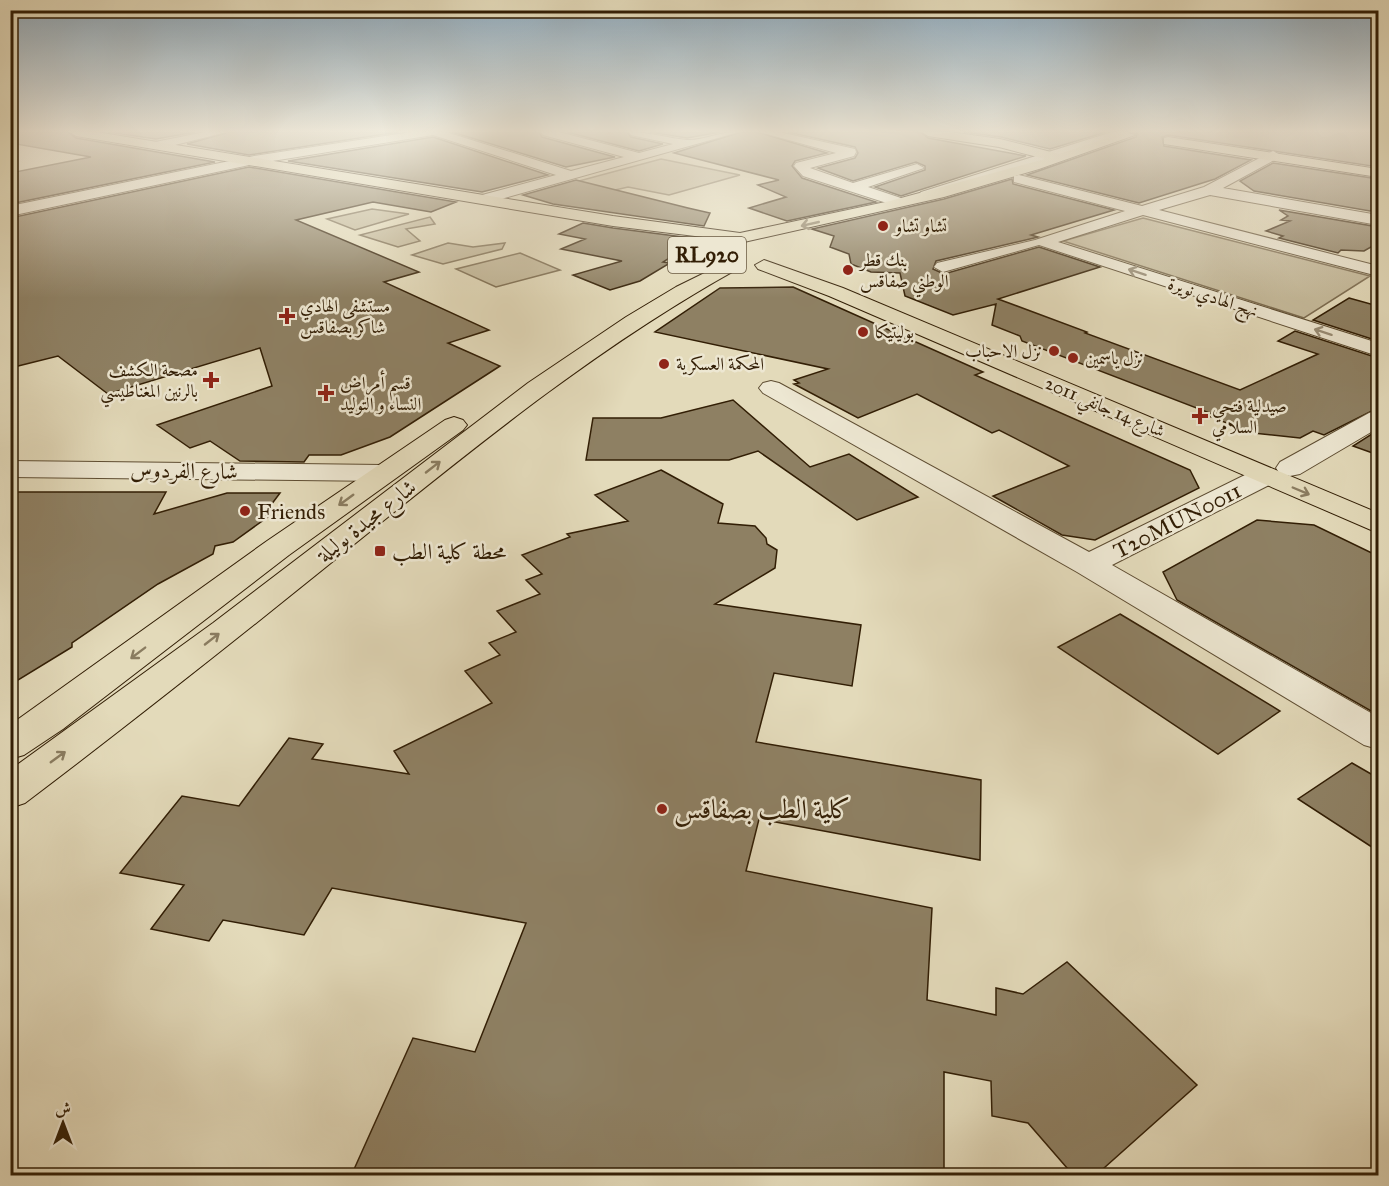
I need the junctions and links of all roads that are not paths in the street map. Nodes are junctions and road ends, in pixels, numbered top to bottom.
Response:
1 (125, 187) edge
2 (427, 187) edge
3 (528, 187) edge
4 (855, 187) edge
5 (950, 187) edge
6 (988, 187) edge
7 (1053, 187) edge
8 (1214, 187) edge
9 (1209, 190) junction
10 (487, 198) junction
11 (905, 201) junction
12 (1141, 209) junction
13 (10, 211) edge
14 (1378, 220) edge
15 (613, 221) junction
16 (808, 239) dead end
17 (1041, 243) junction
18 (720, 249) junction
19 (790, 252) junction
20 (764, 265) junction
21 (943, 267) dead end
22 (1378, 271) edge
23 (1378, 350) edge
24 (771, 388) dead end
25 (1378, 418) edge
26 (10, 469) edge
27 (1278, 472) junction
28 (370, 473) junction
29 (1378, 505) edge
30 (1378, 524) edge
31 (1088, 565) junction
32 (1378, 735) edge
33 (10, 745) edge
34 (10, 792) edge

1 - 13 street
2 - 10 main road, RL920
3 - 10 street
4 - 11 street
5 - 11 main road, شارع مجيدة بوليلة
6 - 16 main road
7 - 12 street
8 - 9 street
9 - 12 street
9 - 14 street
10 - 15 main road, RL920
11 -> 18 main road, شارع مجيدة بوليلة
12 - 17 street
12 - 22 street
15 - 18 main road, RL920
15 - 18 main road, RL920
17 - 21 street
23 -> 17 street, نهج الهادي نويرة
18 - 19 main road, RL920
18 - 20 main road, RL920
18 - 28 main road, شارع مجيدة بوليلة
34 -> 18 main road, شارع مجيدة بوليلة
19 - 20 main road, RL920
19 - 27 main road, شارع 14 جانفي 2011
20 - 27 main road, شارع 14 جانفي 2011
24 - 31 street
25 - 27 street, T20MUN0011
26 - 28 street, شارع الفردوس
27 - 29 main road, شارع 14 جانفي 2011
27 -> 30 main road, شارع 14 جانفي 2011
27 - 31 street, T20MUN0011
28 -> 33 main road, شارع مجيدة بوليلة
31 - 32 street

